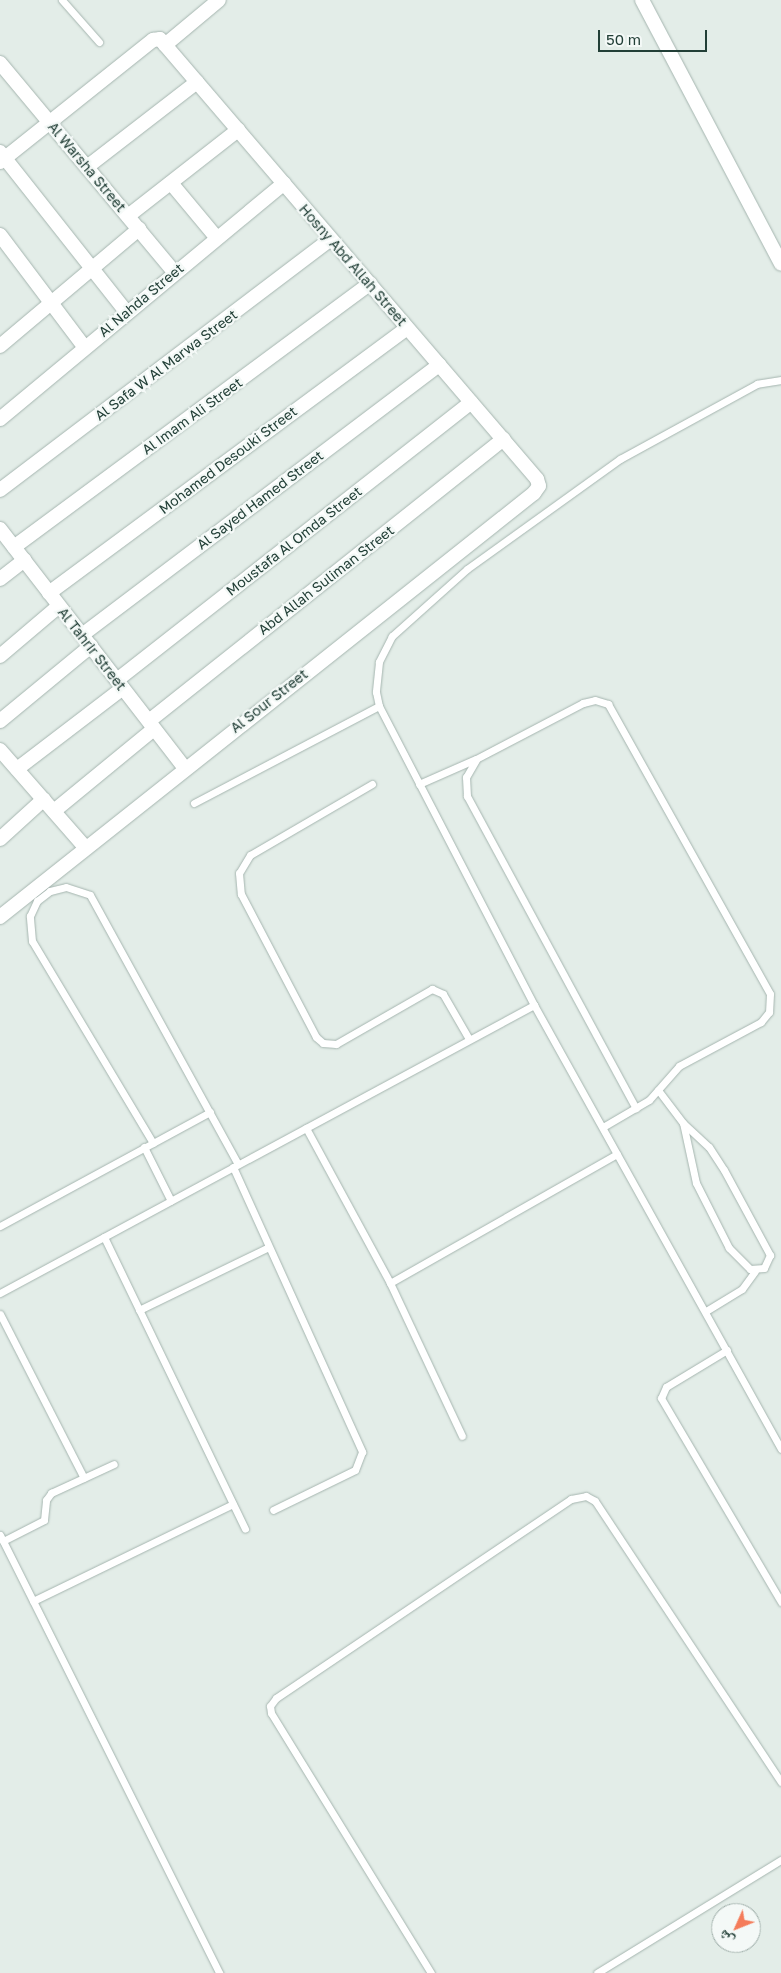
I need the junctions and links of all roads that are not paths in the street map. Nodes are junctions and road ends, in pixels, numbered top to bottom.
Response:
1 (62, 0) edge
2 (642, 0) edge
3 (211, 2) edge
4 (99, 42) dead end
5 (165, 45) junction
6 (0, 63) edge
7 (197, 82) junction
8 (50, 122) junction
9 (238, 130) junction
10 (2, 157) edge
11 (87, 167) junction
12 (171, 183) junction
13 (284, 183) junction
14 (128, 216) junction
15 (139, 229) junction
16 (0, 235) edge
17 (216, 237) junction
18 (331, 239) junction
19 (781, 264) edge
20 (92, 268) junction
21 (174, 272) junction
22 (370, 284) junction
23 (51, 303) junction
24 (127, 312) junction
25 (407, 328) junction
26 (0, 346) edge
27 (85, 348) junction
28 (439, 365) junction
29 (781, 380) edge
30 (471, 402) junction
31 (0, 419) edge
32 (503, 439) junction
33 (539, 486) joint
34 (0, 490) edge
35 (0, 529) edge
36 (14, 547) junction
37 (24, 560) junction
38 (0, 579) edge
39 (49, 593) junction
40 (59, 606) junction
41 (82, 635) junction
42 (91, 646) junction
43 (0, 656) edge
44 (120, 684) junction
45 (379, 706) junction
46 (0, 721) edge
47 (152, 725) junction
48 (1, 754) edge
49 (476, 760) junction
50 (185, 768) junction
51 (17, 769) junction
52 (372, 784) dead end
53 (419, 784) junction
54 (44, 799) junction
55 (194, 803) dead end
56 (54, 811) junction
57 (0, 839) edge
58 (85, 847) junction
59 (0, 917) edge
60 (534, 1005) junction
61 (470, 1039) junction
62 (658, 1090) junction
63 (636, 1108) junction
64 (210, 1112) junction
65 (683, 1123) junction
66 (603, 1127) junction
67 (306, 1128) junction
68 (152, 1143) junction
69 (144, 1147) junction
70 (618, 1154) junction
71 (235, 1166) junction
72 (171, 1201) junction
73 (0, 1226) edge
74 (104, 1237) junction
75 (269, 1247) junction
76 (754, 1271) junction
77 (390, 1283) junction
78 (0, 1293) edge
79 (140, 1310) junction
80 (706, 1311) junction
81 (0, 1314) edge
82 (727, 1350) junction
83 (462, 1436) dead end
84 (781, 1449) edge
85 (114, 1464) dead end
86 (84, 1478) junction
87 (233, 1504) junction
88 (272, 1510) dead end
89 (244, 1529) dead end
90 (1, 1538) edge
91 (33, 1601) junction
92 (781, 1602) edge
93 (781, 1782) edge
94 (781, 1860) edge
95 (218, 1973) edge
96 (431, 1973) edge
97 (597, 1973) edge

1 - 4 lane
2 - 19 street
3 - 5 street
5 - 7 street, Hosny Abd Allah Street
5 - 8 street
6 - 8 street, Al Warsha Street
7 - 9 street, Hosny Abd Allah Street
7 - 11 street
8 - 10 street
8 - 11 street, Al Warsha Street
9 - 12 street
9 - 13 street, Hosny Abd Allah Street
10 - 20 street
11 - 14 street, Al Warsha Street
12 - 14 street
12 - 17 street
13 - 17 street, Al Nahda Street
13 - 18 street, Hosny Abd Allah Street
14 - 15 street, Al Warsha Street
15 - 20 street
15 - 21 street, Al Warsha Street
16 - 23 street
17 - 21 street, Al Nahda Street
18 - 22 street, Hosny Abd Allah Street
18 - 34 street, Al Safa W Al Marwa Street
20 - 23 street
20 - 24 street
21 - 24 street, Al Nahda Street
22 - 25 street, Hosny Abd Allah Street
22 - 36 street, Al Imam Ali Street
23 - 26 street
23 - 27 street
24 - 27 street, Al Nahda Street
25 - 28 street, Hosny Abd Allah Street
25 - 39 street, Mohamed Desouki Street
27 - 31 street, Al Nahda Street
28 - 30 street, Hosny Abd Allah Street
28 - 41 street, Al Sayed Hamed Street
29 - 45 lane
30 - 32 street, Hosny Abd Allah Street
30 - 44 street, Moustafa Al Omda Street
32 - 33 street, Hosny Abd Allah Street
32 - 47 street, Abd Allah Suliman Street
33 - 50 street, Al Sour Street
35 - 36 street, Al Tahrir Street
36 - 37 street, Al Tahrir Street
37 - 38 street
37 - 39 street, Al Tahrir Street
39 - 40 street, Al Tahrir Street
40 - 41 street, Al Tahrir Street
40 - 43 street
41 - 42 street, Al Tahrir Street
42 - 44 street, Al Tahrir Street
42 - 46 street
44 - 47 street, Al Tahrir Street
44 - 51 street, Moustafa Al Omda Street
45 - 53 lane
45 - 55 lane
47 - 50 street, Al Tahrir Street
47 - 56 street, Abd Allah Suliman Street
48 - 51 street
49 - 53 lane
49 - 62 lane
49 - 63 lane
50 - 58 street, Al Sour Street
51 - 54 street
52 - 61 lane
53 - 60 lane
54 - 56 street
54 - 57 street
56 - 58 street
58 - 59 street, Al Sour Street
60 - 61 lane
60 - 66 lane
61 - 67 lane
62 - 63 lane
62 - 65 lane
63 - 66 lane
64 - 68 lane
64 - 68 lane
64 - 71 lane
65 - 76 lane
65 - 76 lane
66 - 70 lane
67 - 71 lane
67 - 77 lane
68 - 69 lane
69 - 72 lane
69 - 73 lane
70 - 77 lane
70 - 80 lane
71 - 72 lane
71 - 75 lane
72 - 74 lane
74 - 78 lane
74 - 79 lane
75 - 79 lane
75 - 88 lane
76 - 80 lane
77 - 83 lane
79 - 87 lane
80 - 82 lane
81 - 86 lane
82 - 84 lane
82 - 92 lane
85 - 86 lane
86 - 90 lane
87 - 89 lane
87 - 91 lane
90 - 91 lane
91 - 95 lane
93 - 96 lane
94 - 97 lane

